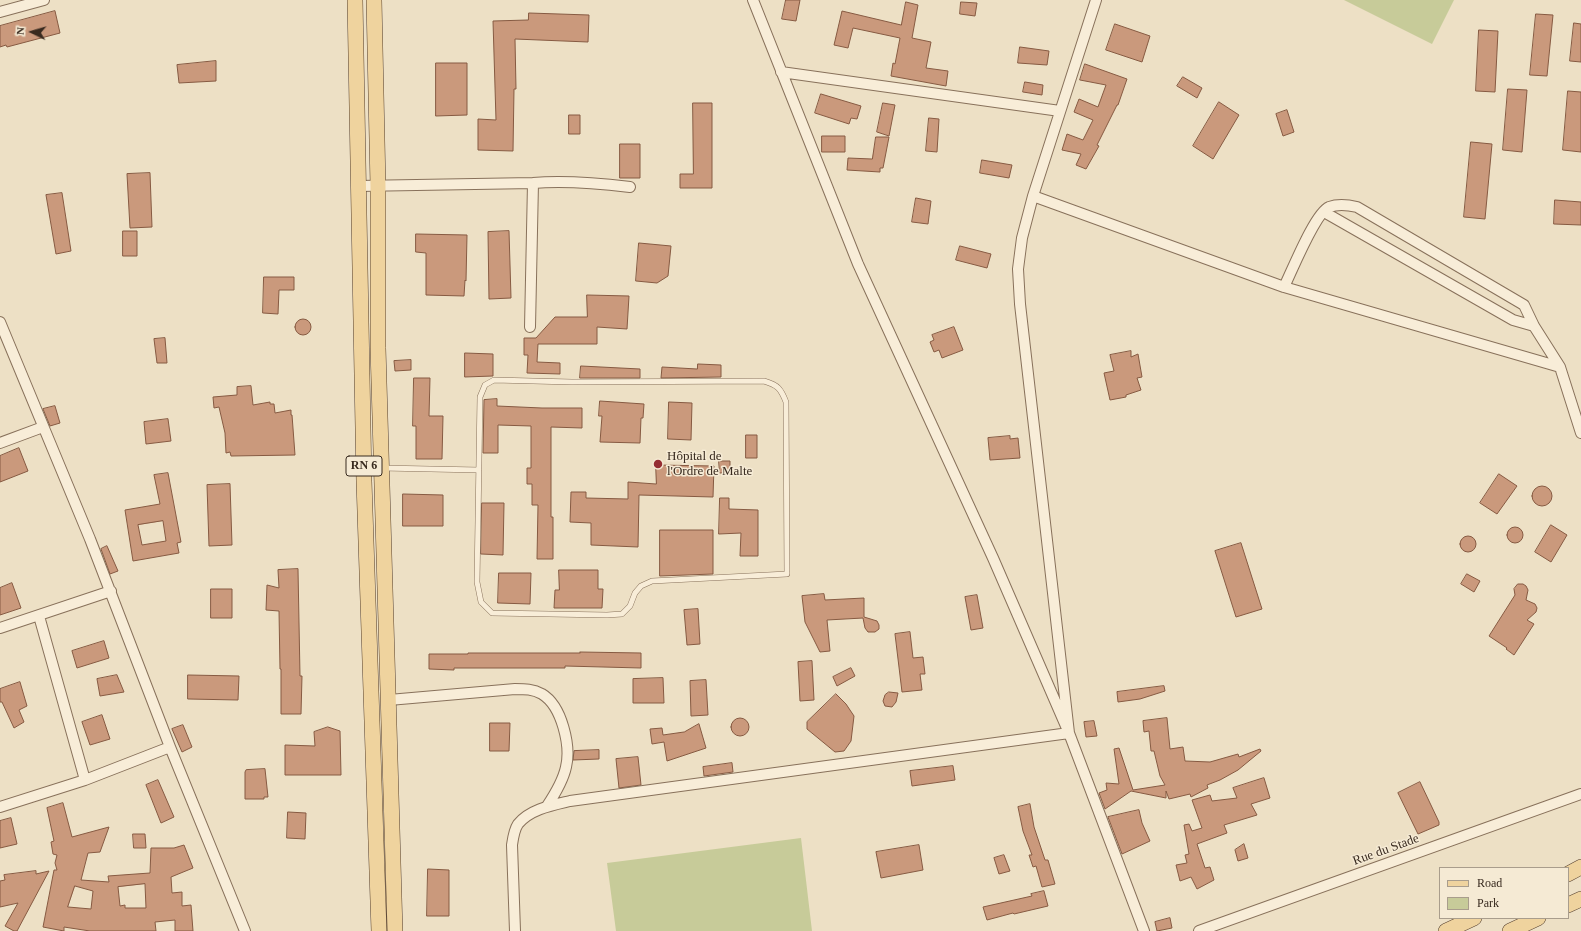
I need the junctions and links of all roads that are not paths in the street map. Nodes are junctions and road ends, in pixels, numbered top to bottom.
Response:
1 (44, 0) edge
2 (355, 0) edge
3 (374, 0) edge
4 (753, 0) edge
5 (1096, 0) edge
6 (0, 12) edge
7 (781, 72) junction
8 (1060, 111) junction
9 (533, 183) junction
10 (358, 186) junction
11 (378, 186) junction
12 (630, 187) dead end
13 (1033, 196) junction
14 (1324, 212) junction
15 (1284, 286) junction
16 (0, 322) edge
17 (1534, 326) junction
18 (530, 327) dead end
19 (5, 349) edge
20 (1560, 367) junction
21 (43, 427) junction
22 (1581, 433) edge
23 (0, 443) edge
24 (382, 468) junction
25 (479, 470) junction
26 (111, 591) junction
27 (39, 616) junction
28 (0, 628) edge
29 (390, 700) junction
30 (1069, 733) junction
31 (170, 746) junction
32 (85, 780) junction
33 (1581, 794) edge
34 (547, 806) junction
35 (0, 807) edge
36 (1581, 867) edge
37 (1569, 873) edge
38 (1581, 899) edge
39 (1569, 905) edge
40 (1472, 919) edge
41 (1536, 919) edge
42 (246, 931) edge
43 (379, 931) edge
44 (395, 931) edge
45 (515, 931) edge
46 (1144, 931) edge
47 (1199, 931) edge
48 (1446, 931) edge
49 (1510, 931) edge

1 - 6 street
2 - 10 main road, RN 6
3 - 11 main road, RN 6
4 - 7 street
5 - 8 street
7 - 8 street
7 - 30 street
8 - 13 street
9 - 11 street
9 - 12 street
9 - 18 street
10 - 11 street
10 - 43 main road, RN 6
11 - 24 main road, RN 6
13 - 15 street
13 - 30 street
14 - 15 street
14 - 17 street
14 - 17 street
15 - 20 street
16 - 19 street
17 - 20 street
19 - 21 street
20 - 22 street
21 - 23 street
21 - 26 street
24 - 25 lane
24 - 29 main road, RN 6
25 - 25 lane
26 - 27 street
26 - 31 street
27 - 28 street
27 - 32 street
29 - 34 street
29 - 44 main road, RN 6
30 - 34 street
30 - 46 street
31 - 32 street
31 - 42 street
32 - 35 street
33 - 47 street, Rue du Stade
34 - 45 street
36 - 37 main road
38 - 39 main road
40 - 48 main road
41 - 49 main road

